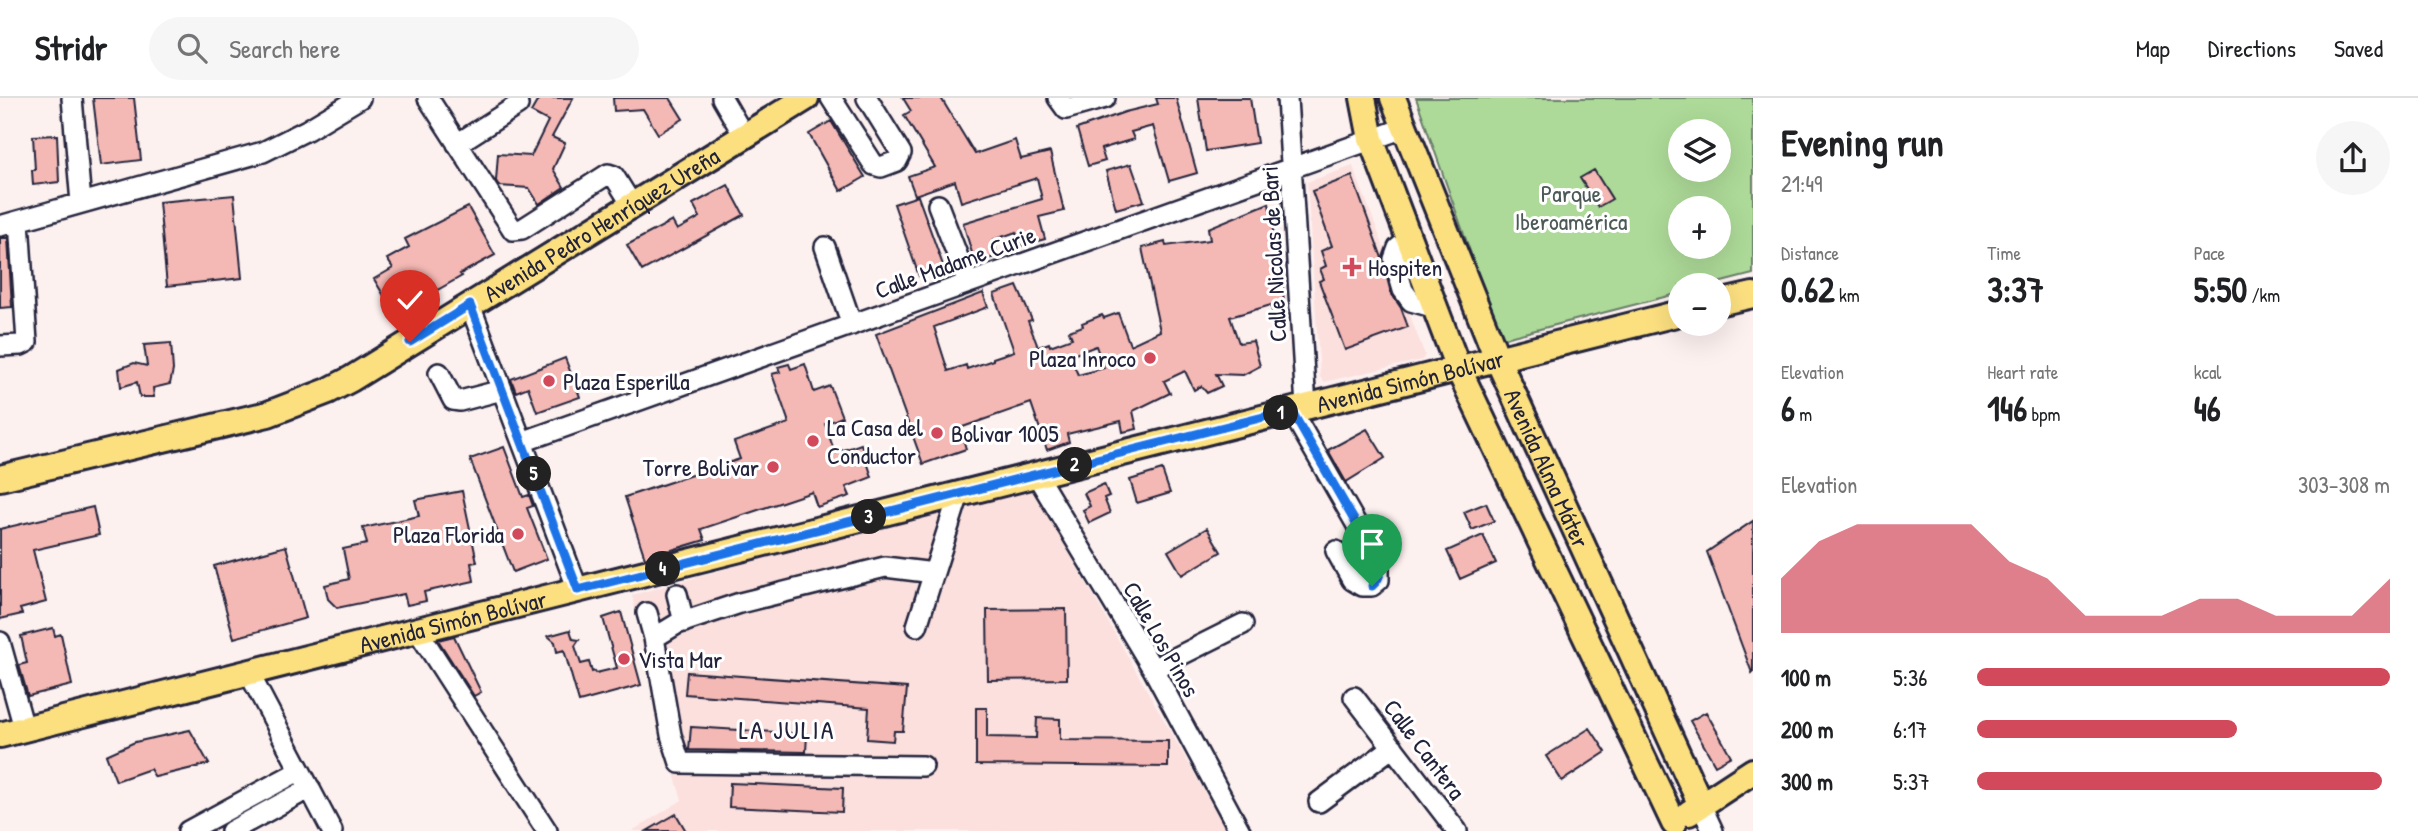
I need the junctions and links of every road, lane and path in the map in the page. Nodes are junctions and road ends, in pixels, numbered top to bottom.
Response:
1 (72, 98) edge
2 (360, 98) edge
3 (428, 98) edge
4 (722, 98) edge
5 (806, 98) edge
6 (831, 98) edge
7 (867, 98) edge
8 (1058, 98) edge
9 (1105, 98) edge
10 (1287, 98) edge
11 (1363, 98) edge
12 (1393, 98) edge
13 (338, 104) edge
14 (518, 104) dead end
15 (1404, 128) junction
16 (744, 136) junction
17 (1371, 139) junction
18 (457, 145) junction
19 (1293, 168) junction
20 (81, 203) junction
21 (632, 205) junction
22 (938, 205) dead end
23 (9, 224) edge
24 (825, 247) dead end
25 (968, 283) junction
26 (1753, 295) edge
27 (1731, 300) edge
28 (470, 305) junction
29 (1668, 316) edge
30 (852, 325) junction
31 (0, 346) edge
32 (1497, 358) junction
33 (1458, 368) junction
34 (439, 373) dead end
35 (502, 390) junction
36 (1298, 409) junction
37 (522, 442) junction
38 (1036, 474) junction
39 (0, 478) edge
40 (959, 494) junction
41 (1336, 551) dead end
42 (934, 573) junction
43 (578, 590) junction
44 (677, 594) dead end
45 (648, 613) dead end
46 (684, 622) junction
47 (1243, 624) dead end
48 (917, 626) dead end
49 (418, 631) junction
50 (654, 638) junction
51 (0, 642) edge
52 (1153, 670) junction
53 (249, 673) junction
54 (1354, 696) dead end
55 (24, 728) junction
56 (0, 735) edge
57 (1393, 747) junction
58 (923, 766) dead end
59 (299, 771) junction
60 (1753, 771) edge
61 (310, 788) junction
62 (1318, 802) dead end
63 (1701, 805) junction
64 (1672, 828) edge
65 (188, 831) edge
66 (231, 831) edge
67 (332, 831) edge
68 (547, 831) edge
69 (1240, 831) edge
70 (1457, 831) edge
71 (1713, 831) edge

1 - 20 street
2 - 13 street
3 - 18 street
4 - 16 street
5 - 16 main road, Avenida Pedro Henríquez Ureña
6 - 7 street
8 - 9 street
10 - 19 street, Calle Nicolas de Bari
11 - 17 main road, Avenida Alma Máter
12 - 15 main road, Avenida Alma Máter
13 - 20 street
14 - 18 street
15 - 17 street, Calle Madame Curie
15 - 32 main road, Avenida Alma Máter
16 - 21 main road, Avenida Pedro Henríquez Ureña
17 - 19 street, Calle Madame Curie
17 - 33 main road, Avenida Alma Máter
18 - 21 street
19 - 25 street, Calle Madame Curie
19 - 36 street, Calle Nicolas de Bari
20 - 23 street
21 - 28 main road, Avenida Pedro Henríquez Ureña
22 - 25 street
23 - 31 street
24 - 30 street
25 - 30 street, Calle Madame Curie
26 - 27 main road
28 - 35 street
28 - 39 main road, Avenida Pedro Henríquez Ureña
29 - 32 main road, Avenida Simón Bolívar
30 - 37 street, Calle Madame Curie
32 - 33 main road, Avenida Simón Bolívar
32 - 63 main road, Avenida Alma Máter
33 - 36 main road, Avenida Simón Bolívar
33 - 64 main road, Avenida Alma Máter
34 - 35 street
35 - 37 street
36 - 38 main road, Avenida Simón Bolívar
36 - 41 street, Calle Nicolas de Bari
37 - 43 street
38 - 40 main road, Avenida Simón Bolívar
38 - 52 street, Calle Los Pinos
40 - 42 street
40 - 43 main road, Avenida Simón Bolívar
42 - 46 street
42 - 48 street
43 - 49 main road, Avenida Simón Bolívar
44 - 46 street
45 - 50 street
46 - 50 street
47 - 52 street
49 - 53 main road, Avenida Simón Bolívar
49 - 68 street
50 - 58 street
51 - 55 street
52 - 69 street, Calle Los Pinos
53 - 55 main road, Avenida Simón Bolívar
53 - 59 street
54 - 57 street, Calle Cantera
55 - 56 main road, Avenida Simón Bolívar
57 - 62 street
57 - 70 street, Calle Cantera
59 - 61 street
59 - 65 street
60 - 63 main road
61 - 66 street
61 - 67 street
63 - 64 main road
63 - 71 street, Avenida Alma Máter

